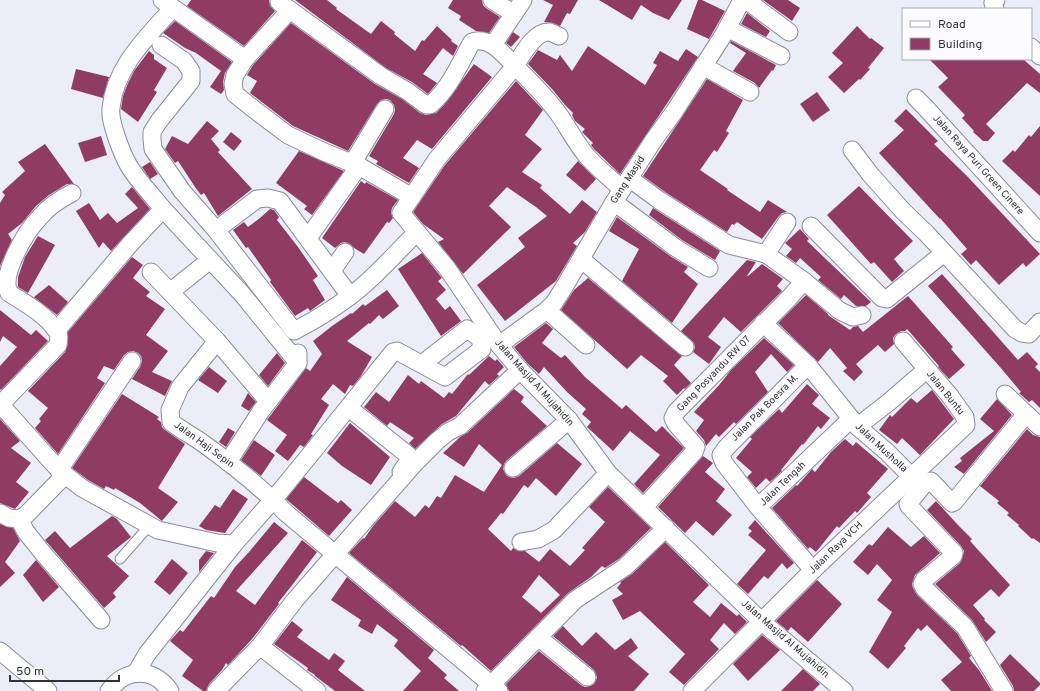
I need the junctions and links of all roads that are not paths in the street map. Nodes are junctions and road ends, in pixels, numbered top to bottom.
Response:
1 (492, 0) edge
2 (742, 0) edge
3 (746, 0) edge
4 (170, 3) edge
5 (519, 7) edge
6 (727, 28) junction
7 (789, 32) dead end
8 (558, 36) dead end
9 (161, 45) dead end
10 (493, 45) junction
11 (1032, 48) edge
12 (781, 56) dead end
13 (1040, 56) edge
14 (245, 59) junction
15 (515, 66) junction
16 (702, 66) junction
17 (750, 92) dead end
18 (916, 98) dead end
19 (385, 109) dead end
20 (852, 150) dead end
21 (356, 165) junction
22 (622, 190) junction
23 (72, 193) dead end
24 (412, 197) junction
25 (163, 209) junction
26 (787, 222) dead end
27 (812, 226) dead end
28 (216, 230) junction
29 (417, 232) junction
30 (1040, 233) edge
31 (308, 238) junction
32 (345, 252) dead end
33 (944, 253) junction
34 (766, 254) junction
35 (581, 259) junction
36 (210, 260) junction
37 (709, 268) dead end
38 (332, 271) junction
39 (151, 272) dead end
40 (804, 280) junction
41 (170, 292) junction
42 (350, 296) junction
43 (4, 298) edge
44 (547, 310) junction
45 (862, 315) dead end
46 (1040, 322) edge
47 (763, 323) junction
48 (57, 330) junction
49 (294, 331) junction
50 (903, 341) dead end
51 (216, 342) junction
52 (499, 345) junction
53 (586, 345) dead end
54 (685, 347) dead end
55 (132, 361) dead end
56 (298, 363) junction
57 (422, 364) dead end
58 (808, 365) junction
59 (520, 370) junction
60 (926, 370) junction
61 (1006, 394) dead end
62 (268, 401) junction
63 (0, 405) edge
64 (349, 408) junction
65 (1026, 414) junction
66 (569, 420) junction
67 (854, 423) junction
68 (1040, 427) edge
69 (228, 462) junction
70 (513, 468) dead end
71 (62, 473) junction
72 (608, 473) junction
73 (911, 476) junction
74 (273, 500) junction
75 (644, 507) junction
76 (758, 507) junction
77 (0, 514) edge
78 (19, 519) junction
79 (149, 526) junction
80 (666, 528) junction
81 (521, 542) dead end
82 (234, 544) junction
83 (333, 553) junction
84 (120, 559) dead end
85 (813, 570) junction
86 (101, 620) dead end
87 (761, 621) junction
88 (538, 637) junction
89 (260, 646) junction
90 (0, 650) edge
91 (6, 665) edge
92 (141, 669) junction
93 (587, 677) dead end
94 (492, 689) edge
95 (48, 691) edge
96 (109, 691) edge
97 (170, 691) edge
98 (216, 691) edge
99 (317, 691) edge
100 (692, 691) edge
101 (844, 691) edge
102 (1004, 691) edge

1 - 5 street
2 - 6 street, Gang Masjid
3 - 7 street
4 - 14 street
4 - 25 street
5 - 10 street
6 - 12 street
6 - 16 street, Gang Masjid
8 - 15 street, Jalan Masjid Al Mujahidin
9 - 28 street
10 - 14 street
10 - 15 street
11 - 13 street
14 - 21 street
15 - 22 street
15 - 24 street, Jalan Masjid Al Mujahidin
16 - 17 street
16 - 22 street, Gang Masjid
18 - 30 street, Jalan Raya Puri Green Cinere
19 - 21 street
20 - 33 street
21 - 24 street
21 - 31 street
22 - 34 street
22 - 35 street, Gang Masjid
22 - 37 street
23 - 43 street
24 - 29 street, Jalan Masjid Al Mujahidin
25 - 36 street
25 - 48 street
26 - 34 street
27 - 33 street
28 - 31 street
28 - 49 street
29 - 42 street
29 - 52 street, Jalan Masjid Al Mujahidin
31 - 38 street
32 - 38 street
33 - 46 street
34 - 40 street
35 - 44 street, Gang Masjid
35 - 54 street
36 - 41 street
36 - 56 street
38 - 42 street
39 - 41 street
40 - 45 street
40 - 47 street, Gang Posyandu RW 07
41 - 51 street
42 - 49 street
43 - 48 street
44 - 52 street, Gang Masjid
44 - 53 street
47 - 58 street
47 - 75 street, Gang Posyandu RW 07
48 - 63 street
49 - 56 street
50 - 60 street, Jalan Buntu
51 - 62 street
51 - 69 street, Jalan Haji Sepin
52 - 59 street, Jalan Masjid Al Mujahidin
55 - 71 street
56 - 62 street
57 - 64 street
58 - 67 street
58 - 76 street, Jalan Pak Boesra M.
59 - 66 street, Jalan Masjid Al Mujahidin
59 - 83 street
60 - 67 street, Jalan Tengah
60 - 73 street, Jalan Buntu
61 - 65 street
62 - 69 street
63 - 71 street
64 - 74 street
64 - 83 street
65 - 68 street
65 - 102 street
66 - 70 street
66 - 72 street, Jalan Masjid Al Mujahidin
67 - 73 street, Jalan Musholla
67 - 76 street, Jalan Tengah
69 - 74 street, Jalan Haji Sepin
71 - 78 street
71 - 79 street
72 - 75 street, Jalan Masjid Al Mujahidin
72 - 81 street
73 - 85 street, Jalan Raya VCH
74 - 82 street
74 - 83 street, Jalan Haji Sepin
75 - 80 street, Jalan Masjid Al Mujahidin
76 - 85 street, Jalan Tengah
77 - 78 street
78 - 86 street
79 - 82 street
79 - 84 lane
80 - 87 street, Jalan Masjid Al Mujahidin
80 - 88 street
82 - 92 street
83 - 89 street
83 - 94 street, Jalan Haji Sepin
85 - 87 street, Jalan Raya VCH
87 - 100 street, Jalan Raya VCH
87 - 101 street, Jalan Masjid Al Mujahidin
88 - 93 street
88 - 94 street
89 - 98 street
89 - 99 street
90 - 91 street
91 - 95 street
92 - 96 street
92 - 97 street

